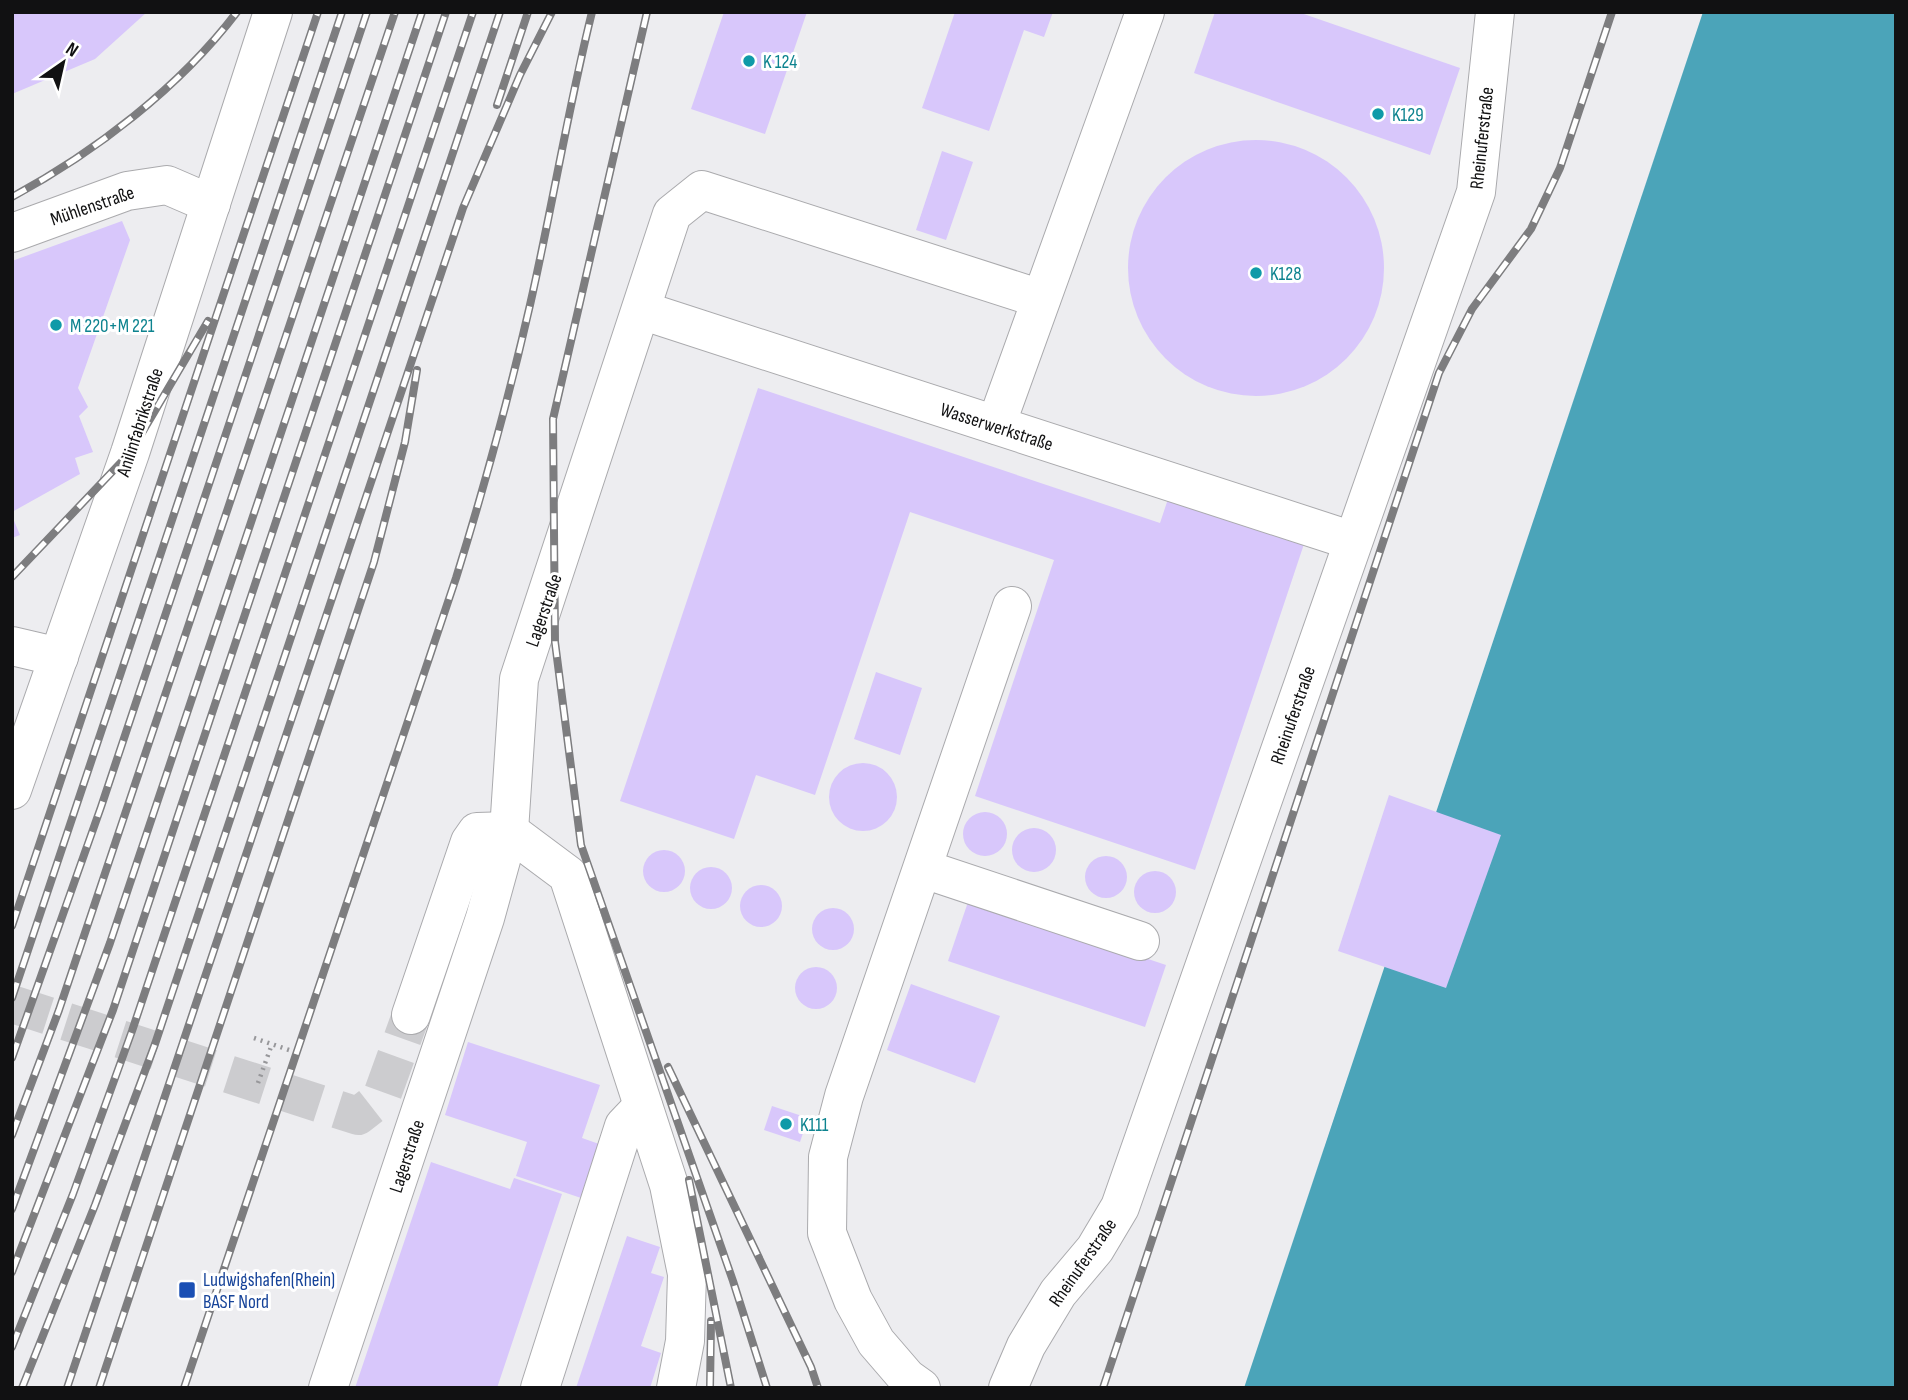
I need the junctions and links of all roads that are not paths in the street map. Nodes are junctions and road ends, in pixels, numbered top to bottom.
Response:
1 (273, 12) edge
2 (1144, 12) edge
3 (1494, 12) edge
4 (211, 204) junction
5 (12, 233) edge
6 (1041, 299) junction
7 (642, 310) junction
8 (996, 425) junction
9 (1353, 541) junction
10 (1012, 606) dead end
11 (12, 646) edge
12 (59, 657) junction
13 (12, 790) edge
14 (509, 831) junction
15 (924, 869) junction
16 (1140, 941) dead end
17 (411, 1015) tunnel mouth
18 (643, 1105) junction
19 (328, 1388) edge
20 (540, 1388) edge
21 (676, 1388) edge
22 (921, 1388) edge
23 (1008, 1388) edge

1 - 4 street, Anilinfabrikstraße
2 - 6 street
3 - 9 street, Rheinuferstraße
4 - 5 street, Mühlenstraße
4 - 12 street, Anilinfabrikstraße
6 - 7 street, Lagerstraße
6 - 8 street
7 - 8 street, Wasserwerkstraße
7 - 14 street, Lagerstraße
8 - 9 street, Wasserwerkstraße
9 - 23 street, Rheinuferstraße
10 - 15 street
11 - 12 street
12 - 13 street, Anilinfabrikstraße
14 - 17 street
14 - 18 street
14 - 19 street, Lagerstraße
15 - 16 street
15 - 22 street
18 - 20 street
18 - 21 street

